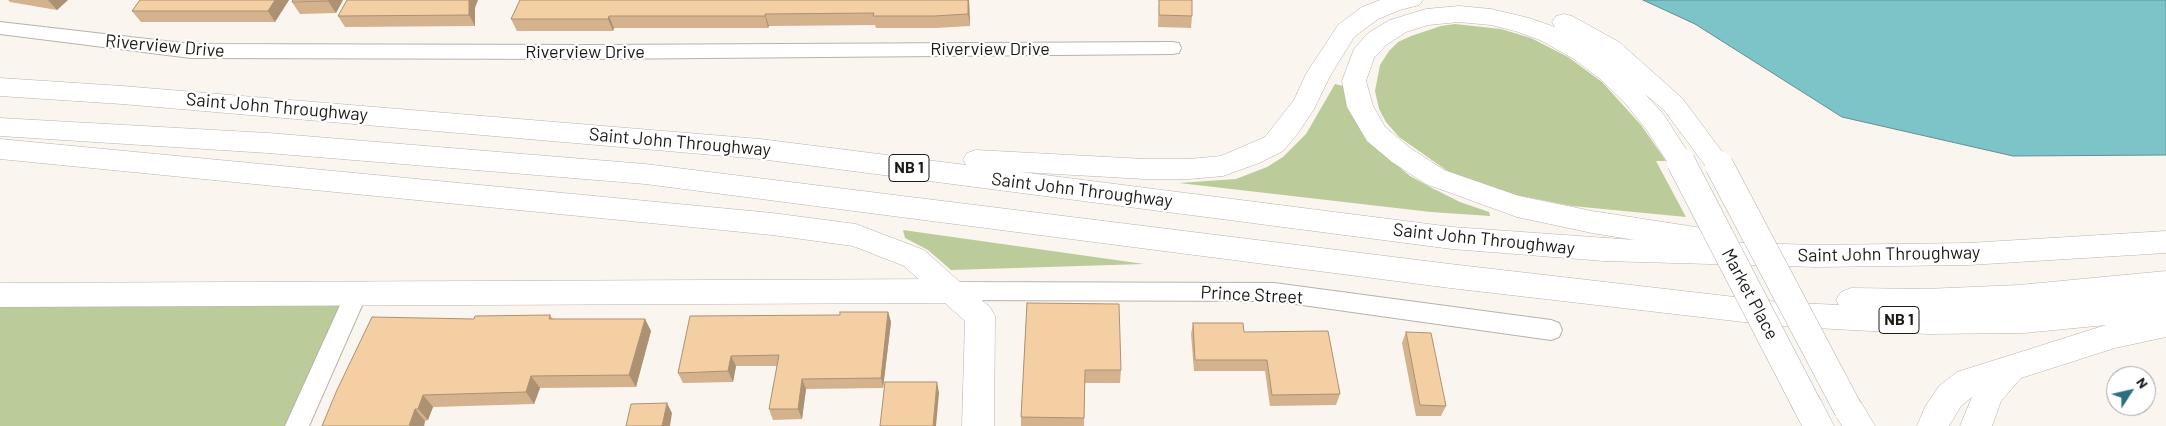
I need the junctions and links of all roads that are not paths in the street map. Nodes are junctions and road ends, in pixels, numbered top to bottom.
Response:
1 (1411, 0) edge
2 (1492, 0) edge
3 (0, 28) edge
4 (1172, 48) dead end
5 (0, 87) edge
6 (0, 127) edge
7 (760, 148) junction
8 (0, 149) edge
9 (2166, 242) edge
10 (1817, 256) junction
11 (2166, 283) edge
12 (951, 291) junction
13 (357, 292) junction
14 (0, 295) edge
15 (1632, 297) junction
16 (2166, 307) edge
17 (2166, 325) edge
18 (1551, 330) dead end
19 (2013, 366) junction
20 (1813, 415) edge
21 (1853, 417) edge
22 (297, 426) edge
23 (978, 426) edge
24 (1933, 426) edge
25 (1976, 426) edge

1 - 7 main road
2 - 21 main road, Market Place, bridge
3 - 4 street, Riverview Drive
5 - 7 main road, Saint John Throughway / NB 1
6 - 15 main road, Saint John Throughway / NB 1
7 - 10 main road, Saint John Throughway / NB 1
8 - 12 main road
9 - 10 main road, Saint John Throughway / NB 1
10 - 20 main road, Market Place, bridge
11 - 15 main road, Saint John Throughway / NB 1
12 - 13 main road
12 - 18 street, Prince Street
12 - 23 main road
13 - 14 main road
13 - 22 street
15 - 16 main road, Saint John Throughway / NB 1
17 - 19 main road
19 - 24 main road
19 - 25 main road

